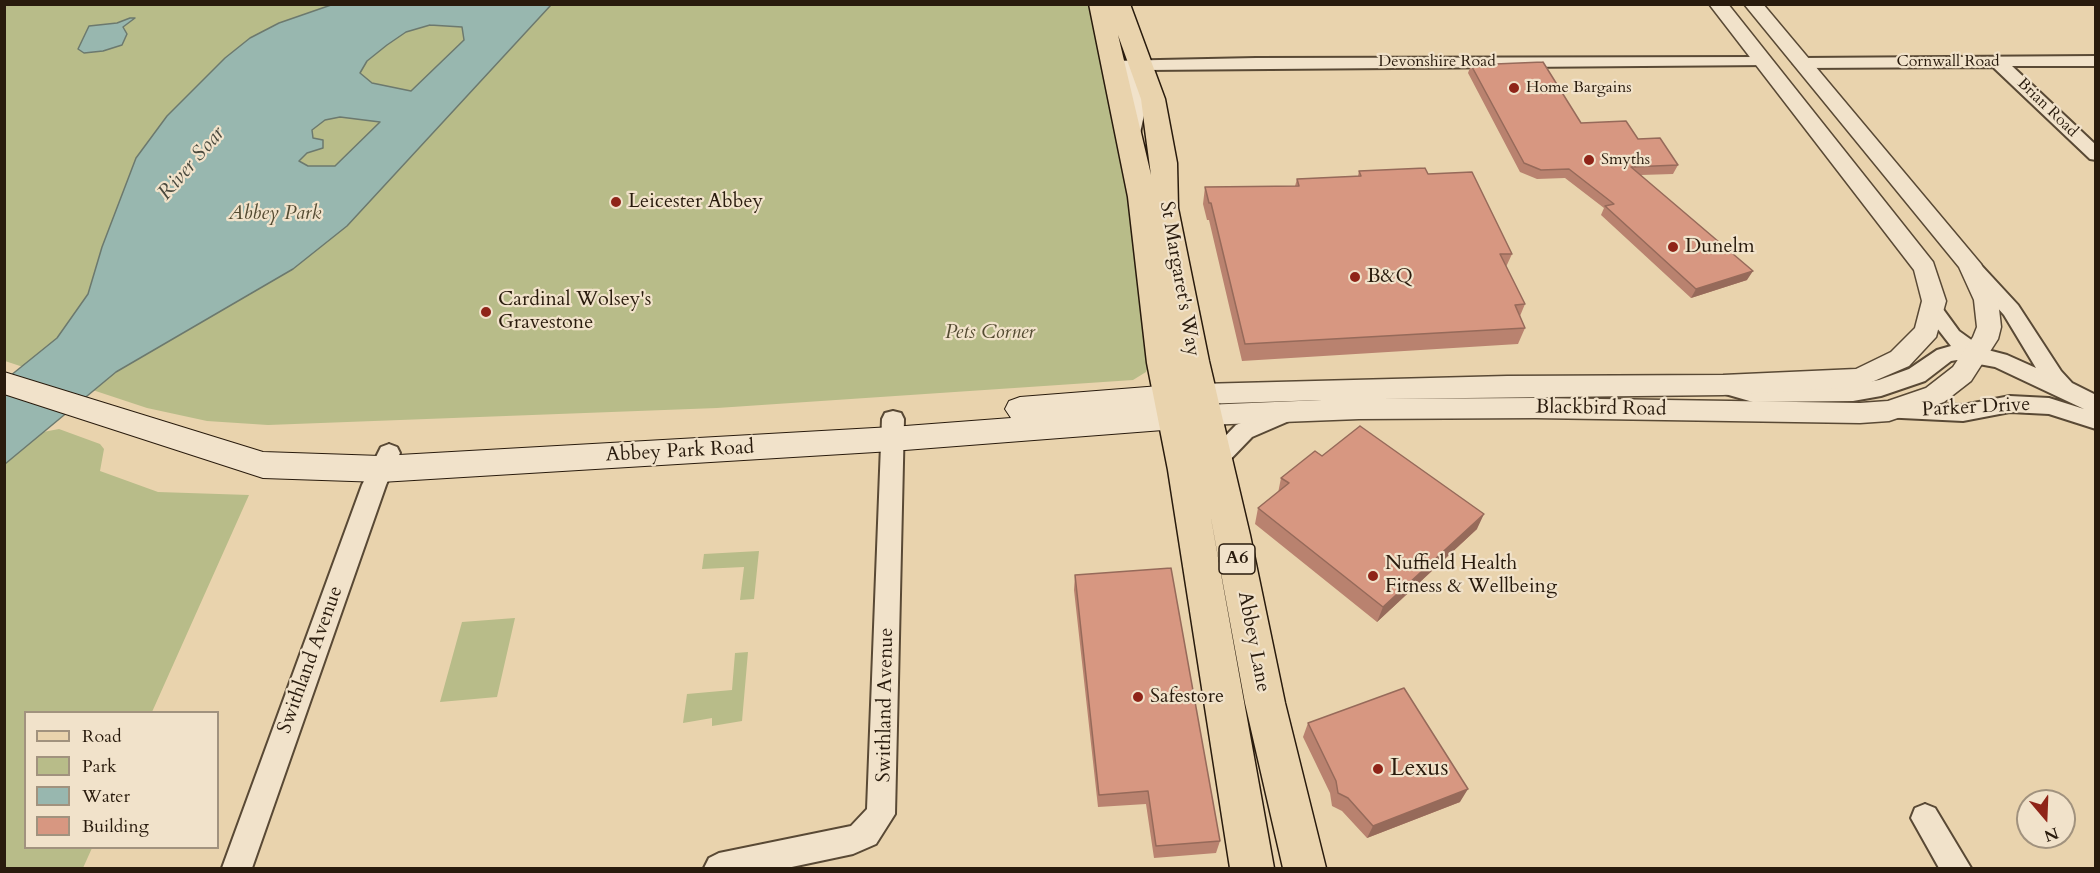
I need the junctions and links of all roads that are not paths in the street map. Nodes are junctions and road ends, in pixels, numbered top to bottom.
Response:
1 (1100, 4) edge
2 (1119, 4) edge
3 (1718, 4) edge
4 (1753, 4) edge
5 (2096, 61) edge
6 (1762, 62) junction
7 (1998, 62) junction
8 (1801, 63) junction
9 (1112, 66) junction
10 (1141, 66) junction
11 (1129, 144) junction
12 (2096, 155) edge
13 (1969, 264) junction
14 (1933, 310) junction
15 (1976, 354) junction
16 (4, 383) edge
17 (1723, 385) junction
18 (2064, 389) junction
19 (1603, 397) junction
20 (2096, 405) edge
21 (1188, 406) junction
22 (1290, 411) junction
23 (1889, 411) junction
24 (2096, 420) edge
25 (892, 429) junction
26 (1216, 460) junction
27 (385, 461) junction
28 (1925, 818) dead end
29 (237, 868) edge
30 (719, 868) edge
31 (1252, 868) edge
32 (1305, 868) edge
33 (1956, 868) edge

1 - 9 main road, St Margaret's Way / A6
2 - 10 main road, St Margaret's Way / A6
3 - 6 street
4 - 8 street, Blackbird Road
5 - 7 street, Cornwall Road
6 - 8 street
6 - 10 street, Devonshire Road
6 - 14 street
7 - 8 street, Cornwall Road
7 - 12 street, Brian Road
8 - 13 street, Blackbird Road
9 - 10 street, Devonshire Road
9 - 11 main road, St Margaret's Way / A6
10 - 11 street
10 - 21 main road, St Margaret's Way / A6
11 - 21 main road, St Margaret's Way / A6
13 - 15 street, Blackbird Road
13 - 18 street, Parker Drive
14 - 15 street, Parker Drive
14 - 17 street, Blackbird Road
15 - 17 street, Blackbird Road
15 - 18 street, Parker Drive
15 - 23 street, Blackbird Road
15 - 24 street, Parker Drive
16 - 27 main road, Abbey Park Road
17 - 19 street, Blackbird Road
18 - 20 street, Parker Drive
19 - 21 street, Blackbird Road
19 - 22 street, Blackbird Road
19 - 23 street, Blackbird Road
21 - 22 street, Blackbird Road
21 - 25 main road, Abbey Park Road
21 - 26 main road, Abbey Lane / A6
21 - 31 main road, Abbey Lane / A6
22 - 26 street
23 - 24 street, Parker Drive
25 - 27 main road, Abbey Park Road
25 - 30 street, Swithland Avenue
26 - 32 main road, Abbey Lane / A6
27 - 29 street, Swithland Avenue
28 - 33 street

